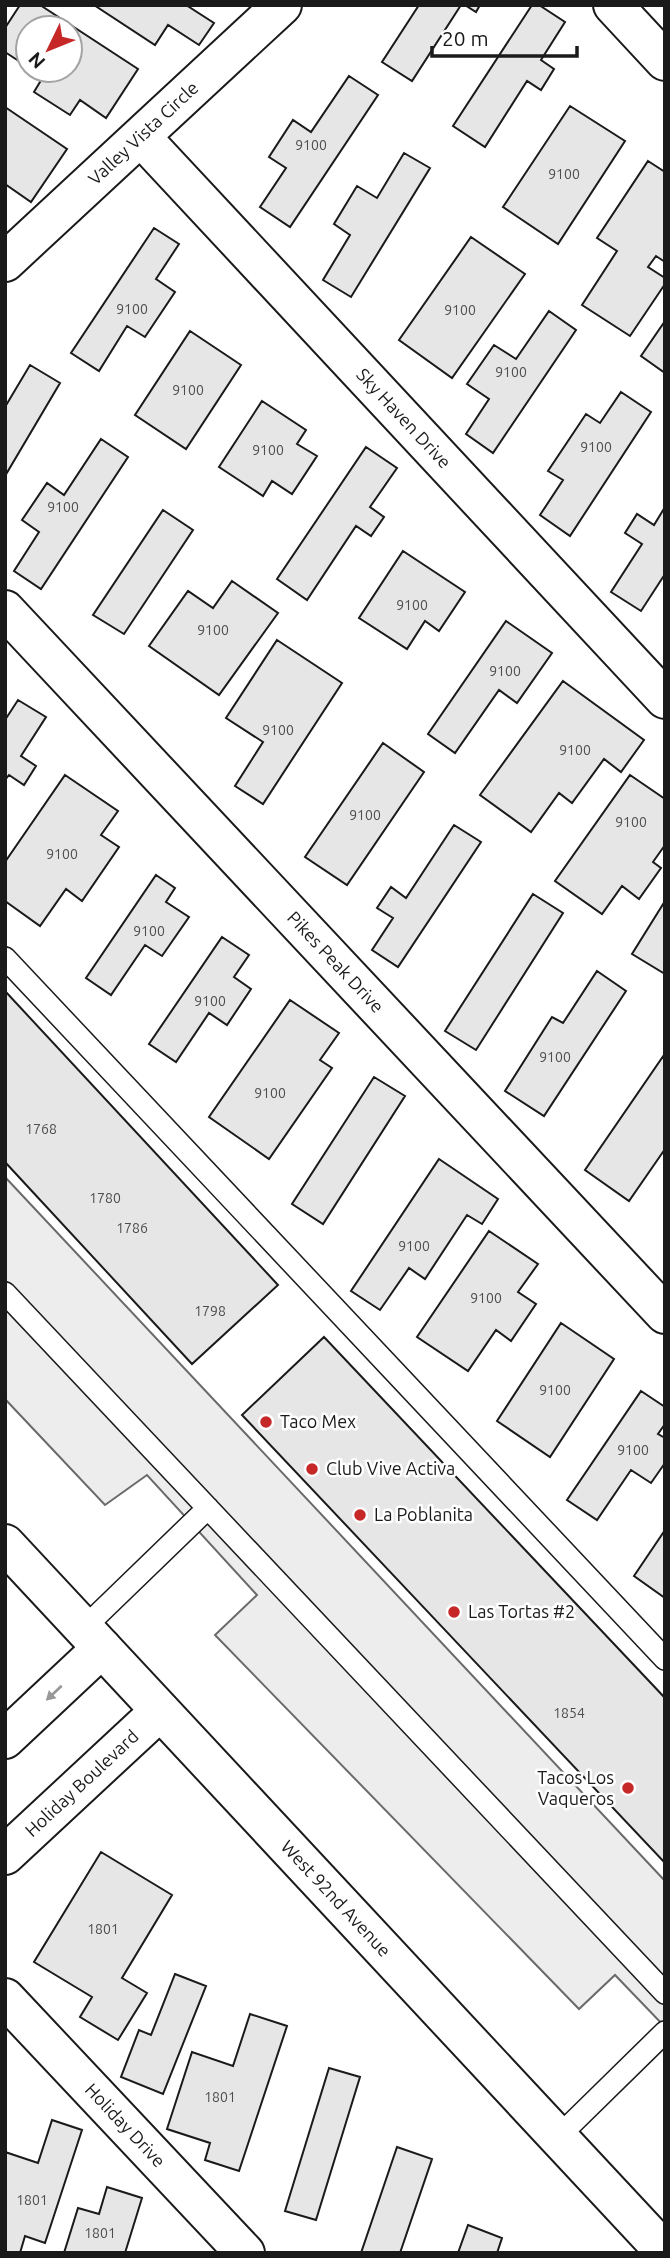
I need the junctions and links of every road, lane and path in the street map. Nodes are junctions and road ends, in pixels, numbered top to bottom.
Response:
1 (282, 5) edge
2 (613, 5) edge
3 (665, 61) edge
4 (141, 137) junction
5 (5, 262) edge
6 (5, 610) edge
7 (665, 699) edge
8 (5, 958) edge
9 (5, 1293) edge
10 (665, 1314) edge
11 (208, 1508) junction
12 (5, 1544) edge
13 (93, 1638) junction
14 (665, 1659) edge
15 (160, 1711) junction
16 (5, 1738) edge
17 (5, 1856) edge
18 (665, 1993) edge
19 (5, 1998) edge
20 (665, 2032) edge
21 (558, 2137) junction
22 (665, 2252) edge
23 (245, 2253) edge

1 - 4 street, Valley Vista Circle
2 - 3 street
4 - 5 street, Valley Vista Circle
4 - 7 street, Sky Haven Drive
6 - 10 street, Pikes Peak Drive
8 - 14 lane
9 - 11 lane
11 - 13 lane
11 - 18 lane
12 - 13 street, West 92nd Avenue
13 - 15 street, West 92nd Avenue
13 -> 16 street
15 - 17 street, Holiday Boulevard
15 - 21 street, West 92nd Avenue
19 - 23 street, Holiday Drive
20 - 21 lane
21 - 22 street, West 92nd Avenue

